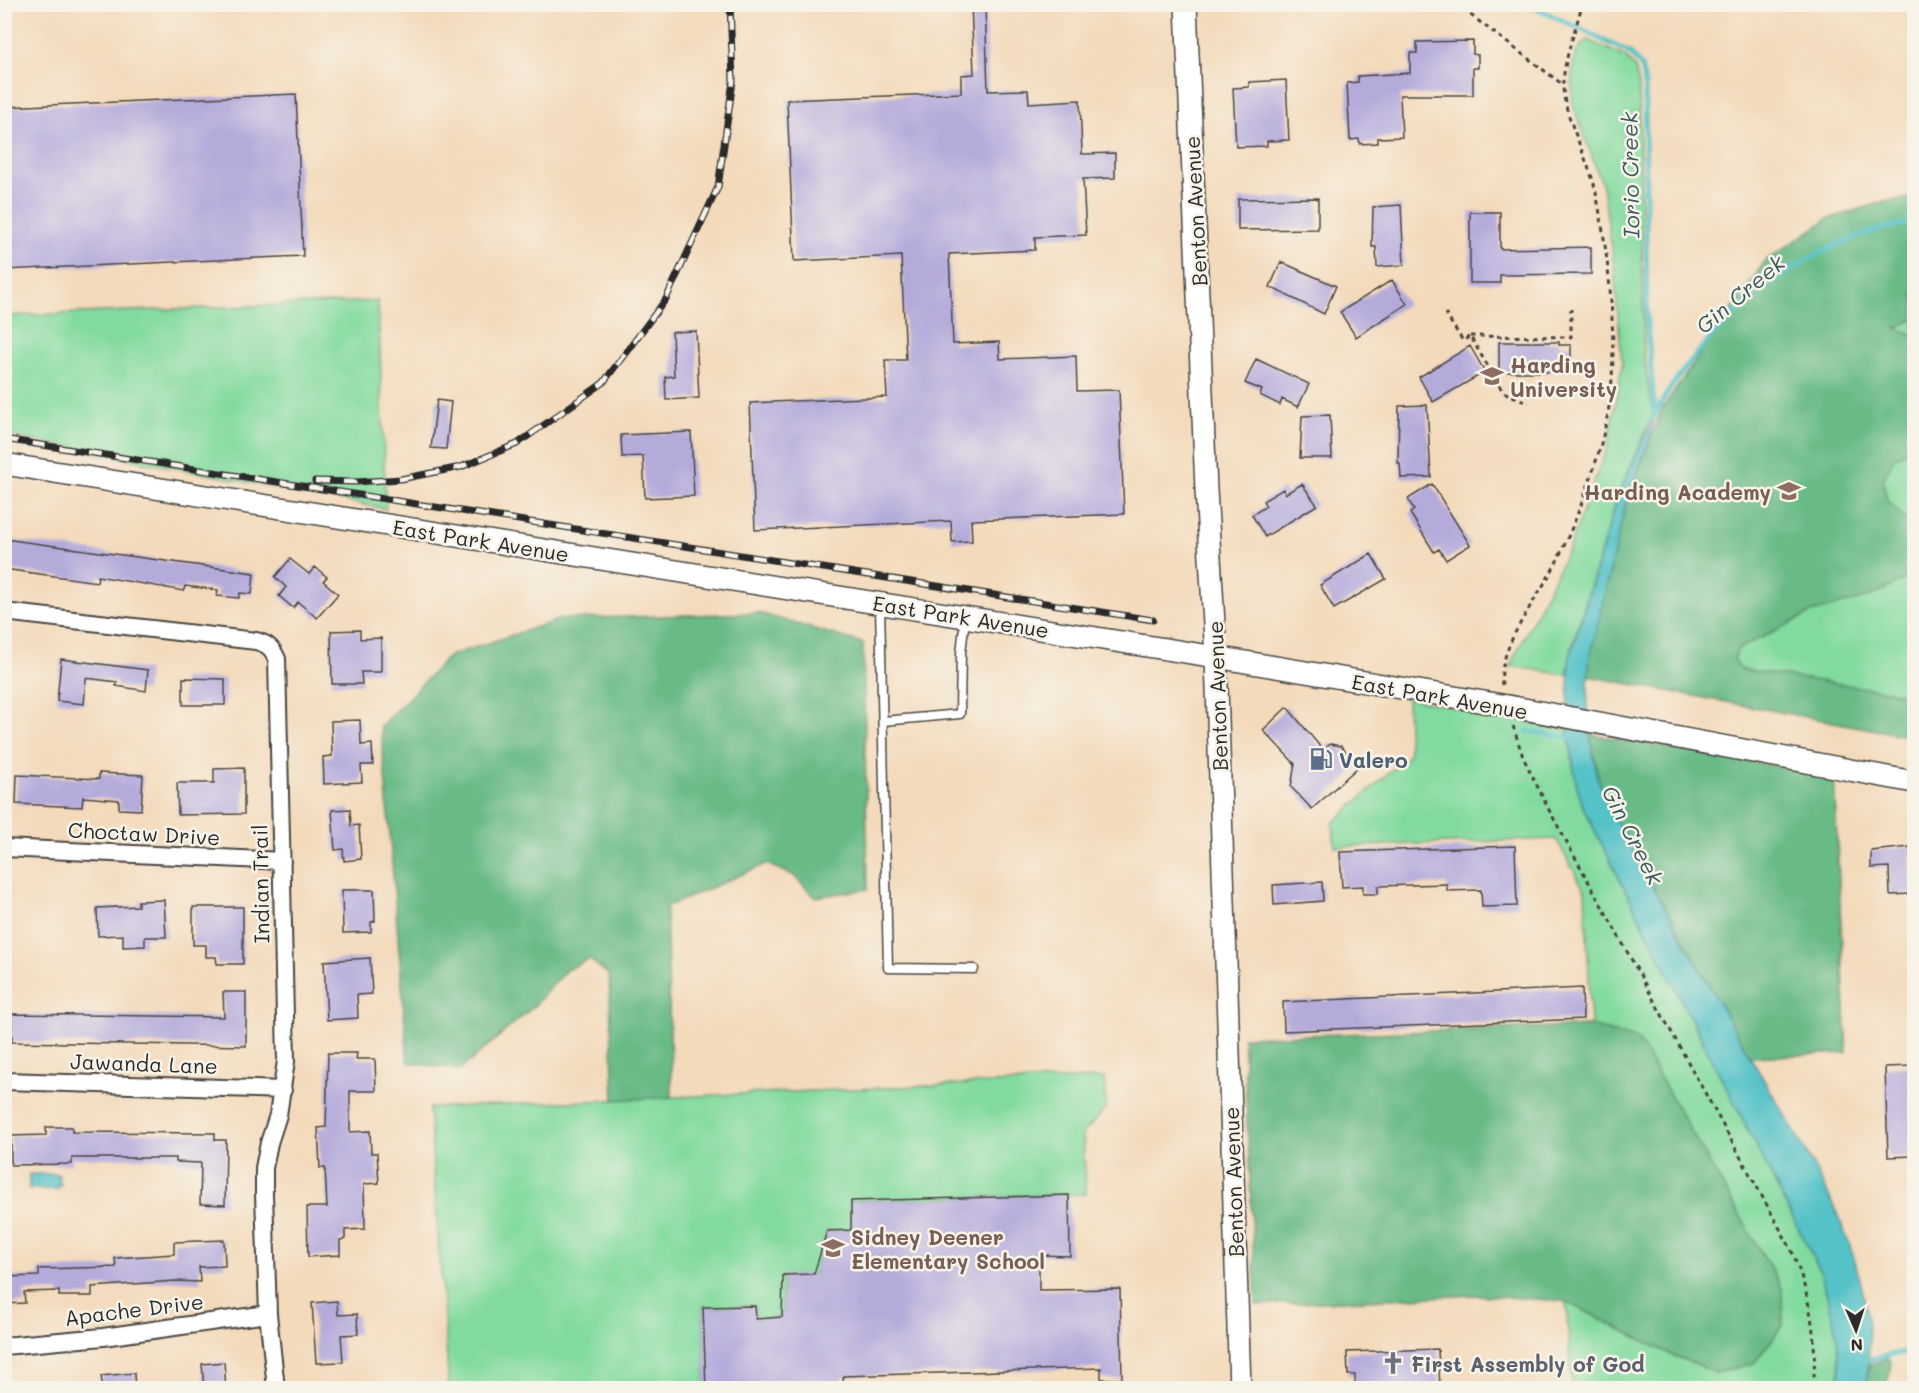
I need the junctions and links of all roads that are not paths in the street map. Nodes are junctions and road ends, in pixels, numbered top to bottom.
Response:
1 (1186, 4) edge
2 (4, 464) edge
3 (880, 604) junction
4 (4, 612) edge
5 (966, 617) junction
6 (1216, 657) junction
7 (883, 721) junction
8 (1914, 782) edge
9 (4, 848) edge
10 (282, 861) junction
11 (974, 969) dead end
12 (4, 1081) edge
13 (283, 1090) junction
14 (268, 1314) junction
15 (4, 1346) edge
16 (276, 1389) edge
17 (1240, 1389) edge

1 - 6 street, Benton Avenue
2 - 3 street, East Park Avenue
3 - 5 street, East Park Avenue
3 - 7 lane
4 - 10 street, Indian Trail
5 - 6 street, East Park Avenue
5 - 7 lane
6 - 8 street, East Park Avenue
6 - 17 street, Benton Avenue
7 - 11 lane
9 - 10 street, Choctaw Drive
10 - 13 street, Indian Trail
12 - 13 street, Jawanda Lane
13 - 14 street, Indian Trail
14 - 15 street, Apache Drive
14 - 16 street, Indian Trail

